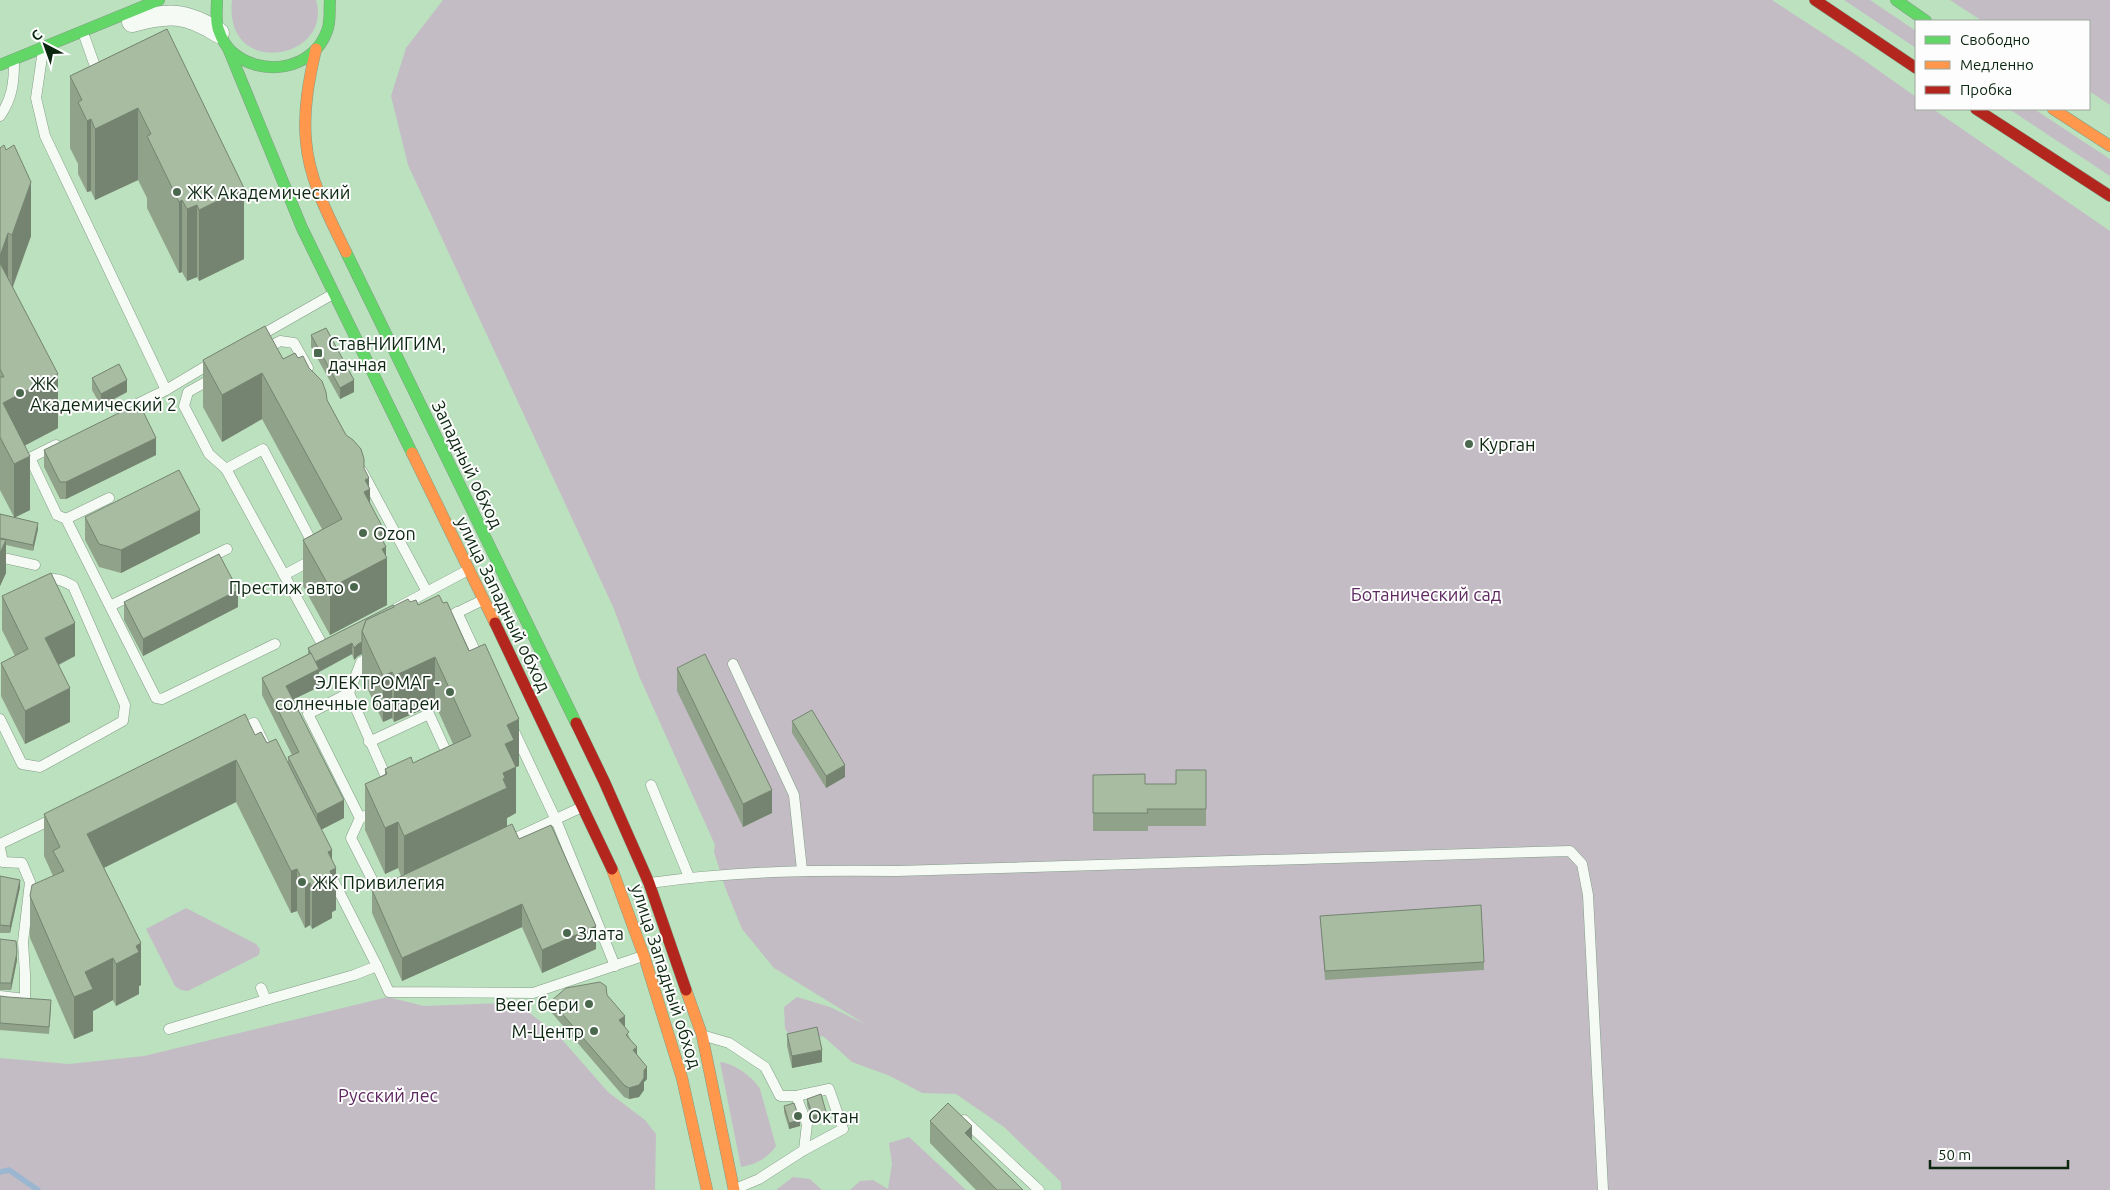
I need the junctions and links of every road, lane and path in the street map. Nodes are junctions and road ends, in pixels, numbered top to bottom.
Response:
1 (158, 0) edge
2 (217, 0) edge
3 (330, 0) edge
4 (342, 0) edge
5 (1815, 0) edge
6 (1896, 0) edge
7 (331, 14) junction
8 (1925, 20) edge
9 (76, 38) junction
10 (224, 41) junction
11 (44, 47) junction
12 (316, 49) junction
13 (14, 59) junction
14 (0, 65) edge
15 (1915, 67) edge
16 (96, 69) edge
17 (1978, 110) edge
18 (2055, 110) edge
19 (0, 116) edge
20 (2110, 146) edge
21 (2110, 196) edge
22 (334, 294) junction
23 (243, 346) edge
24 (226, 355) edge
25 (255, 355) edge
26 (221, 373) edge
27 (312, 377) edge
28 (166, 390) junction
29 (116, 415) edge
30 (64, 441) edge
31 (358, 463) edge
32 (226, 469) junction
33 (109, 498) dead end
34 (66, 519) junction
35 (227, 549) dead end
36 (0, 557) edge
37 (36, 565) dead end
38 (469, 569) junction
39 (284, 575) junction
40 (33, 587) edge
41 (427, 592) junction
42 (484, 599) junction
43 (110, 606) junction
44 (457, 612) junction
45 (384, 615) edge
46 (431, 625) edge
47 (340, 637) edge
48 (275, 644) dead end
49 (387, 648) edge
50 (733, 664) dead end
51 (483, 666) edge
52 (348, 693) junction
53 (0, 719) edge
54 (509, 721) edge
55 (232, 732) edge
56 (369, 742) junction
57 (271, 757) edge
58 (453, 766) edge
59 (651, 785) dead end
60 (393, 792) edge
61 (583, 807) junction
62 (375, 811) edge
63 (63, 814) edge
64 (360, 818) junction
65 (556, 820) junction
66 (501, 845) edge
67 (0, 846) edge
68 (1, 862) edge
69 (324, 862) edge
70 (802, 870) junction
71 (689, 878) junction
72 (649, 883) junction
73 (390, 896) edge
74 (644, 956) junction
75 (377, 966) junction
76 (615, 966) junction
77 (261, 988) dead end
78 (0, 996) edge
79 (266, 1000) junction
80 (169, 1029) dead end
81 (702, 1035) junction
82 (796, 1096) junction
83 (964, 1120) edge
84 (804, 1150) junction
85 (707, 1190) edge
86 (734, 1190) edge
87 (1039, 1190) edge
88 (1603, 1190) edge

1 - 9 main road
2 - 10 main road, улица Западный обход
3 - 7 main road
4 - 7 main road
5 - 15 main road
6 - 8 main road
7 - 12 main road
9 - 10 street
9 - 11 main road
9 - 16 lane
10 - 12 main road
10 - 22 main road, улица Западный обход
11 - 13 main road
11 - 28 lane
12 - 72 main road, Западный обход
13 - 14 main road
13 - 19 lane
17 - 21 main road
18 - 20 main road
22 - 23 lane
22 - 38 main road, улица Западный обход
24 - 28 lane
25 - 27 lane
26 - 32 lane
28 - 29 lane
30 - 34 lane
31 - 41 lane
32 - 39 lane
32 - 39 lane
33 - 34 lane
34 - 43 lane
35 - 43 lane
36 - 37 lane
38 - 41 lane
38 - 42 main road, улица Западный обход
39 - 47 lane
40 - 53 lane
41 - 45 lane
42 - 44 lane
42 - 61 main road, улица Западный обход
43 - 48 lane
44 - 46 lane
44 - 51 lane
49 - 52 lane
50 - 70 lane
52 - 56 lane
52 - 64 lane
54 - 65 lane
55 - 57 lane
56 - 58 lane
56 - 60 lane
59 - 71 lane
61 - 65 lane
61 - 74 main road, улица Западный обход
62 - 64 lane
63 - 67 lane
64 - 73 lane
65 - 66 lane
65 - 76 lane
67 - 68 lane
68 - 78 lane
69 - 75 lane
70 - 71 lane
70 - 88 lane
71 - 72 lane
72 - 81 main road, улица Западный обход
74 - 76 lane
74 - 85 main road, улица Западный обход
75 - 76 lane
75 - 79 lane
77 - 79 lane
79 - 80 lane
81 - 82 lane
81 - 86 main road, улица Западный обход
82 - 84 lane
82 - 84 lane
83 - 87 lane
84 - 86 lane

